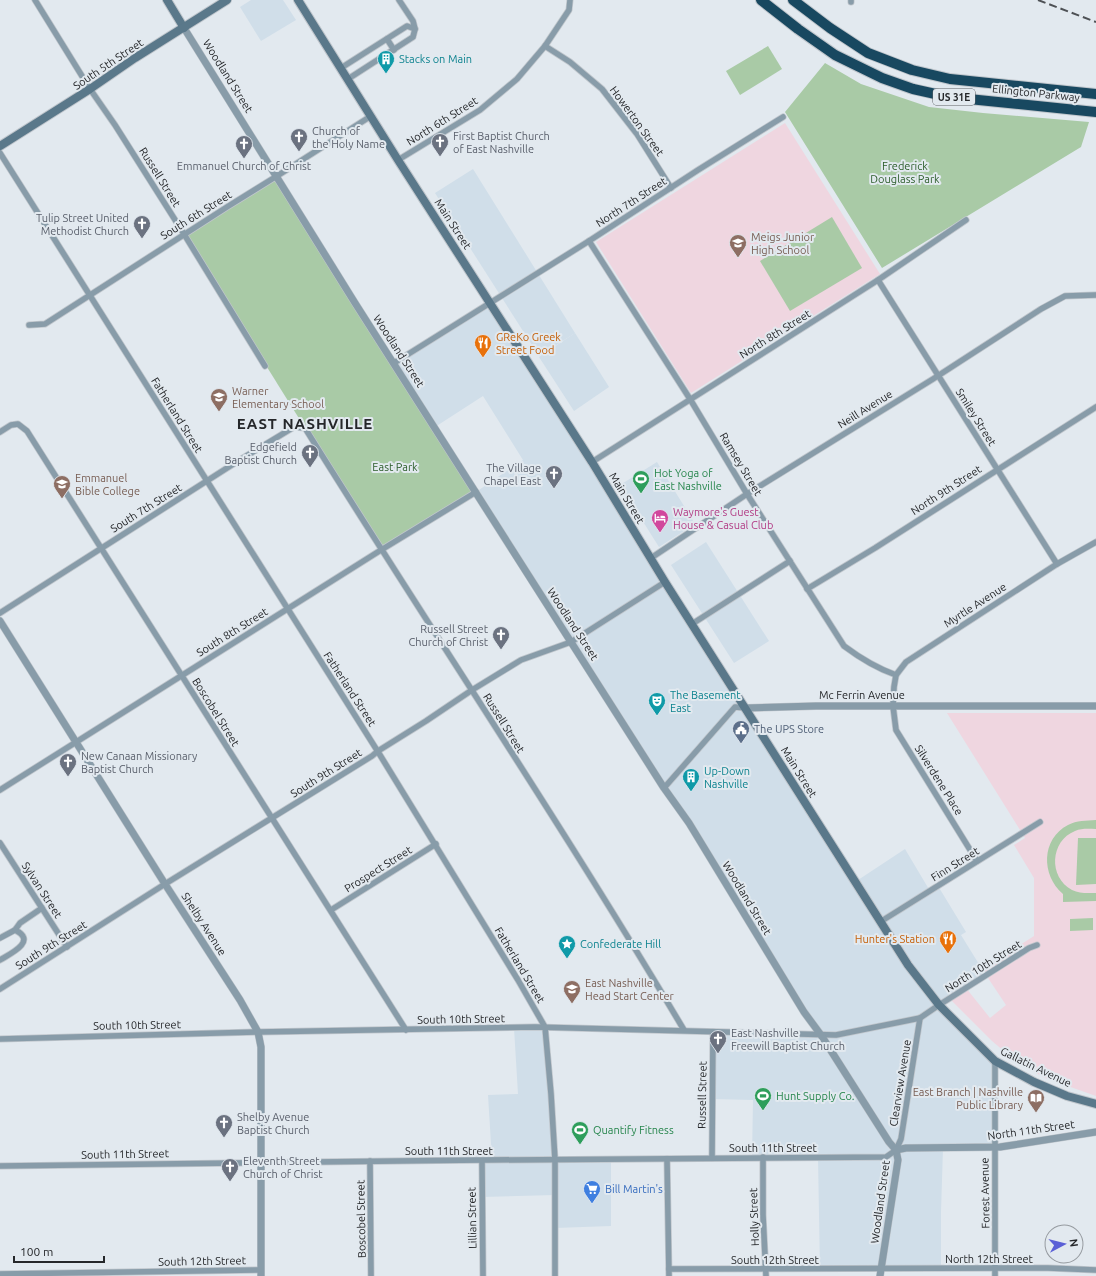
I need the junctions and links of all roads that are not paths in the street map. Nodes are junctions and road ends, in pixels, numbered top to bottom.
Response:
1 (35, 0) edge
2 (166, 0) edge
3 (227, 0) edge
4 (298, 0) edge
5 (399, 0) edge
6 (570, 0) edge
7 (761, 0) edge
8 (793, 0) edge
9 (803, 0) edge
10 (184, 28) junction
11 (830, 28) junction
12 (415, 29) junction
13 (387, 39) junction
14 (545, 46) junction
15 (394, 50) junction
16 (341, 68) junction
17 (348, 79) junction
18 (90, 89) junction
19 (1096, 94) edge
20 (1096, 112) edge
21 (371, 116) junction
22 (783, 117) dead end
23 (0, 146) edge
24 (0, 153) edge
25 (398, 160) junction
26 (278, 176) junction
27 (671, 188) junction
28 (966, 220) dead end
29 (184, 234) junction
30 (589, 241) junction
31 (878, 280) junction
32 (90, 295) junction
33 (1096, 296) edge
34 (490, 302) junction
35 (29, 324) dead end
36 (394, 363) junction
37 (265, 366) dead end
38 (938, 375) junction
39 (690, 399) junction
40 (1096, 407) edge
41 (305, 428) joint
42 (0, 432) edge
43 (592, 462) junction
44 (998, 469) junction
45 (206, 481) junction
46 (476, 492) junction
47 (747, 494) junction
48 (1096, 542) edge
49 (100, 548) junction
50 (381, 550) junction
51 (651, 558) junction
52 (790, 561) junction
53 (1057, 564) junction
54 (665, 582) junction
55 (807, 589) junction
56 (287, 609) junction
57 (0, 613) edge
58 (0, 621) edge
59 (692, 624) junction
60 (571, 642) junction
61 (896, 675) junction
62 (181, 676) junction
63 (472, 690) junction
64 (893, 706) junction
65 (1096, 706) edge
66 (746, 708) junction
67 (76, 741) junction
68 (378, 751) junction
69 (664, 788) junction
70 (0, 790) edge
71 (271, 818) junction
72 (1040, 822) dead end
73 (0, 843) edge
74 (436, 844) junction
75 (977, 861) junction
76 (165, 884) junction
77 (42, 908) junction
78 (331, 910) junction
79 (880, 922) junction
80 (16, 930) junction
81 (0, 938) edge
82 (1037, 945) dead end
83 (67, 947) junction
84 (0, 960) edge
85 (0, 989) edge
86 (939, 1005) junction
87 (920, 1018) junction
88 (545, 1027) junction
89 (406, 1030) junction
90 (684, 1030) junction
91 (258, 1032) junction
92 (713, 1032) junction
93 (821, 1035) junction
94 (0, 1039) edge
95 (995, 1061) junction
96 (1096, 1104) edge
97 (1096, 1132) edge
98 (994, 1148) junction
99 (896, 1150) junction
100 (763, 1157) junction
101 (712, 1158) junction
102 (667, 1159) junction
103 (555, 1160) junction
104 (370, 1161) junction
105 (482, 1161) junction
106 (261, 1162) junction
107 (0, 1166) edge
108 (669, 1269) junction
109 (766, 1270) junction
110 (995, 1270) junction
111 (1096, 1270) edge
112 (261, 1273) edge
113 (881, 1273) edge
114 (0, 1274) edge
115 (372, 1276) edge
116 (483, 1276) edge
117 (555, 1276) edge
118 (669, 1276) edge
119 (766, 1276) edge
120 (995, 1276) edge

1 - 18 street, Russell Street
2 - 10 main road, Woodland Street
3 - 10 main road, South 5th Street
4 - 16 main road, Main Street
5 - 12 street
6 - 14 street
7 - 20 highway, Ellington Parkway / US 31E
8 - 11 highway, Ellington Parkway / US 31E
9 - 11 highway
10 - 18 main road, South 5th Street
10 - 26 street, Woodland Street
11 - 19 highway, Ellington Parkway / US 31E
12 - 13 street
12 - 15 street
13 - 15 street
13 - 16 street
14 - 25 street, North 6th Street
14 - 27 street, Howerton Street
15 - 17 street
16 - 17 main road, Main Street
17 - 21 main road, Main Street
18 - 23 main road, South 5th Street
18 - 29 street, Russell Street
21 - 25 main road, Main Street
21 - 26 street, South 6th Street
22 - 27 street, North 7th Street
24 - 32 street, Fatherland Street
25 - 34 main road, Main Street
26 - 29 street, South 6th Street
26 - 36 street, Woodland Street
27 - 30 street, North 7th Street
28 - 31 street, North 8th Street
29 - 32 street, South 6th Street
29 - 37 street, Russell Street
30 - 34 street, North 7th Street
30 - 39 street, Ramsey Street
31 - 38 street, Smiley Street
31 - 39 street, North 8th Street
32 - 35 street, South 6th Street
32 - 45 street, Fatherland Street
33 - 38 street, Neill Avenue
34 - 36 street
34 - 43 main road, Main Street
36 - 46 street, Woodland Street
38 - 44 street, Smiley Street
38 - 47 street, Neill Avenue
39 - 43 street, North 8th Street
39 - 47 street, Ramsey Street
40 - 44 street, North 9th Street
41 - 45 street, South 7th Street
41 - 50 street, Russell Street
42 - 49 street, Boscobel Street
43 - 51 main road, Main Street
44 - 53 street, Smiley Street
44 - 55 street, North 9th Street
45 - 49 street, South 7th Street
45 - 56 street, Fatherland Street
46 - 50 street, South 8th Street
46 - 60 street, Woodland Street
47 - 51 street, Neill Avenue
47 - 52 street, Ramsey Street
48 - 53 street, Myrtle Avenue
49 - 57 street, South 7th Street
49 - 62 street, Boscobel Street
50 - 56 street, South 8th Street
50 - 63 street, Russell Street
51 - 54 main road, Main Street
52 - 55 street, Ramsey Street
52 - 59 street
53 - 61 street, Myrtle Avenue
54 - 59 main road, Main Street
54 - 60 street, South 9th Street
55 - 61 street, Ramsey Street
56 - 62 street, South 8th Street
56 - 68 street, Fatherland Street
58 - 67 street, Shelby Avenue
59 - 66 main road, Main Street
60 - 63 street, South 9th Street
60 - 69 street, Woodland Street
61 - 64 street
62 - 67 street, South 8th Street
62 - 71 street, Boscobel Street
63 - 68 street, South 9th Street
63 - 90 street, Russell Street
64 - 65 street, Mc Ferrin Avenue
64 - 66 street, Mc Ferrin Avenue
64 - 75 street, Silverdene Place
66 - 69 street, Mc Ferrin Avenue
66 - 79 main road, Main Street
67 - 70 street, South 8th Street
67 - 76 street, Shelby Avenue
68 - 71 street, South 9th Street
68 - 74 street, Fatherland Street
69 - 93 street, Woodland Street
71 - 76 street, South 9th Street
71 - 78 street, Boscobel Street
72 - 75 street, Finn Street
73 - 77 street, Sylvan Street
74 - 78 street, Prospect Street
74 - 88 street, Fatherland Street
75 - 79 street, Finn Street
76 - 83 street, South 9th Street
76 - 91 street, Shelby Avenue
77 - 80 street
77 - 83 street, Sylvan Street
78 - 89 street, Boscobel Street
79 - 86 main road, Main Street
80 - 81 street
80 - 84 street
82 - 86 street, North 10th Street
83 - 85 street, South 9th Street
86 - 87 street, North 10th Street
86 - 95 main road, Gallatin Avenue
87 - 93 street, South 10th Street
87 - 99 street, Clearview Avenue
88 - 89 street, South 10th Street
88 - 90 street, South 10th Street
88 - 103 street, Fatherland Street
89 - 91 street, South 10th Street
90 - 92 street, South 10th Street
91 - 94 street, South 10th Street
91 - 106 street, Shelby Avenue
92 - 93 street, South 10th Street
92 - 101 street, Russell Street
93 - 99 street, Woodland Street
95 - 96 main road, Gallatin Avenue
95 - 98 street, Forest Avenue
97 - 98 street, North 11th Street
98 - 99 street, North 11th Street
98 - 110 street, Forest Avenue
99 - 100 street, South 11th Street
99 - 113 street, Woodland Street
100 - 101 street, South 11th Street
100 - 109 street, Holly Street
101 - 102 street, South 11th Street
102 - 103 street, South 11th Street
102 - 108 street
103 - 105 street, South 11th Street
103 - 117 street, Fatherland Street
104 - 105 street, South 11th Street
104 - 106 street, South 11th Street
104 - 115 street, Boscobel Street
105 - 116 street, Lillian Street
106 - 107 street, South 11th Street
106 - 112 street, Shelby Avenue
108 - 109 street, South 12th Street
108 - 118 street
109 - 113 street, South 12th Street
109 - 119 street, Holly Street
110 - 111 street, North 12th Street
110 - 113 street, North 12th Street
110 - 120 street, Forest Avenue
112 - 114 street, South 12th Street

